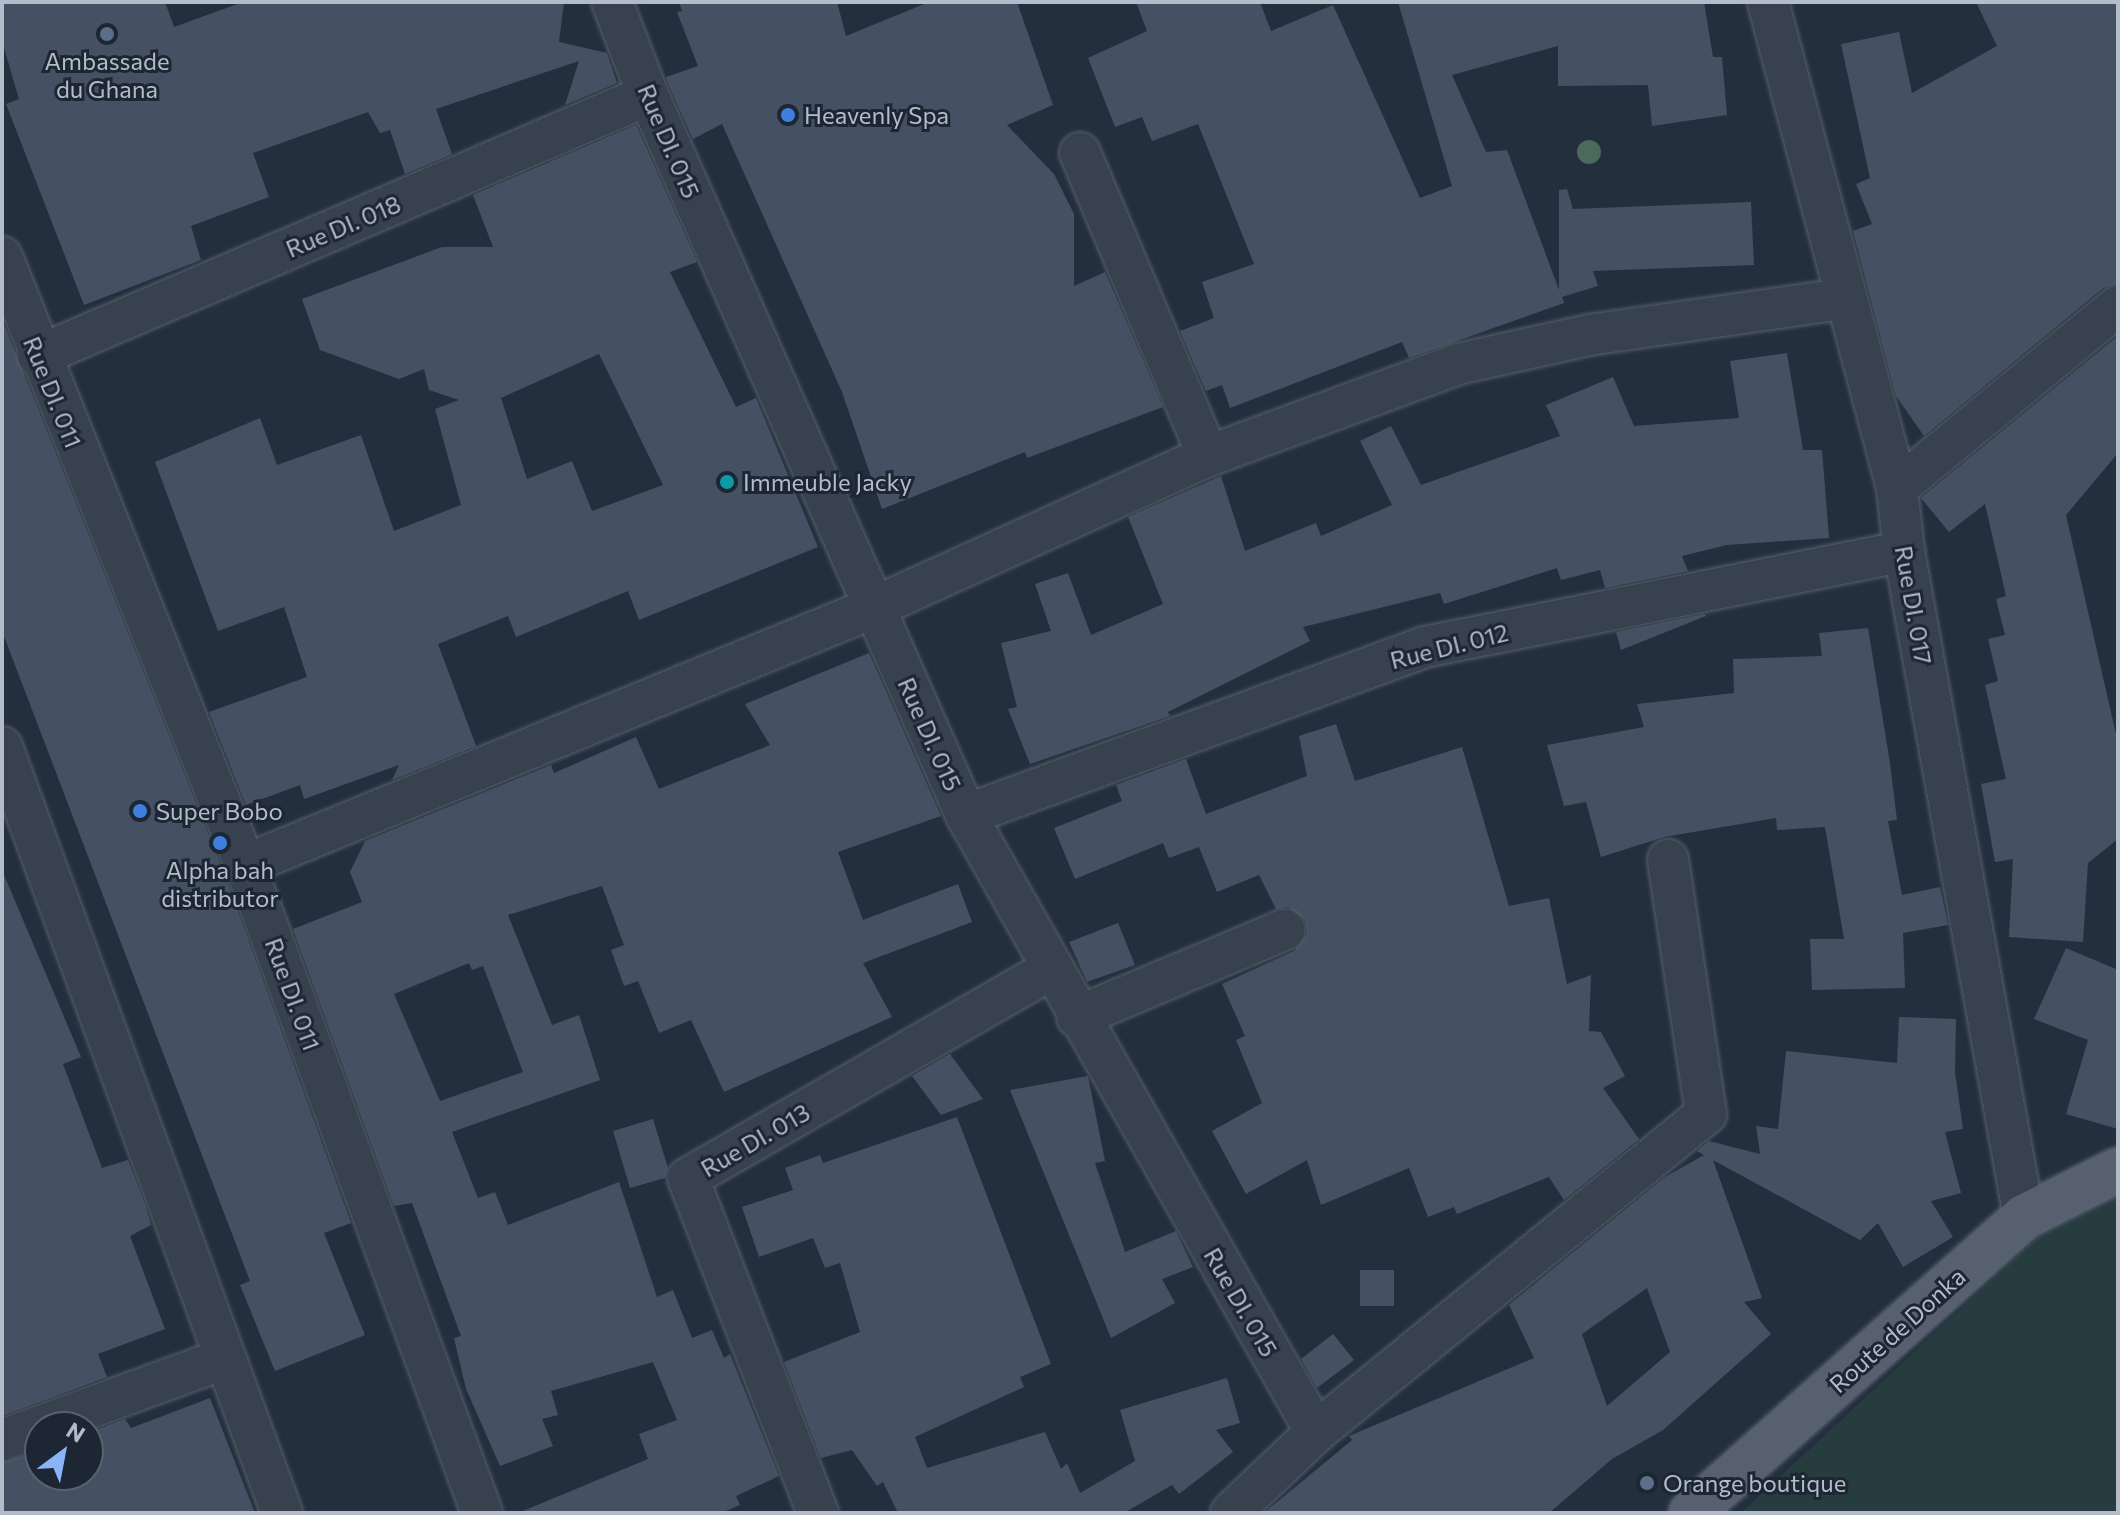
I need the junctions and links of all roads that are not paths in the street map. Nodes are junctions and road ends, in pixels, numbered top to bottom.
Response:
1 (612, 2) edge
2 (1768, 2) edge
3 (648, 95) junction
4 (1080, 153) dead end
5 (2, 257) edge
6 (1843, 299) junction
7 (2118, 306) edge
8 (38, 356) junction
9 (1208, 456) junction
10 (1897, 488) junction
11 (1904, 551) junction
12 (875, 607) junction
13 (2, 747) edge
14 (966, 815) junction
15 (1668, 860) dead end
16 (245, 865) junction
17 (1284, 930) dead end
18 (1050, 970) junction
19 (1077, 1017) junction
20 (2118, 1170) edge
21 (2024, 1217) junction
22 (223, 1359) junction
23 (1316, 1432) junction
24 (2, 1440) edge
25 (282, 1513) edge
26 (482, 1513) edge
27 (818, 1513) edge
28 (1231, 1513) edge
29 (1691, 1513) edge

1 - 3 street, Rue DI. 015
2 - 6 street, Rue DI. 017
3 - 8 street, Rue DI. 018
3 - 12 street, Rue DI. 015
4 - 9 street
5 - 8 street, Rue DI. 011
6 - 9 street
6 - 10 street, Rue DI. 017
7 - 10 street
8 - 16 street, Rue DI. 011
9 - 12 street
10 - 11 street, Rue DI. 017
11 - 14 street, Rue DI. 012
11 - 21 street, Rue DI. 017
12 - 14 street, Rue DI. 015
12 - 16 street
13 - 22 street
14 - 18 street, Rue DI. 015
15 - 23 street
16 - 26 street, Rue DI. 011
17 - 19 street
18 - 19 street, Rue DI. 015
18 - 27 street, Rue DI. 013
19 - 23 street, Rue DI. 015
20 - 21 main road, Route de Donka
21 - 29 main road, Route de Donka
22 - 24 street
22 - 25 street
23 - 28 street

